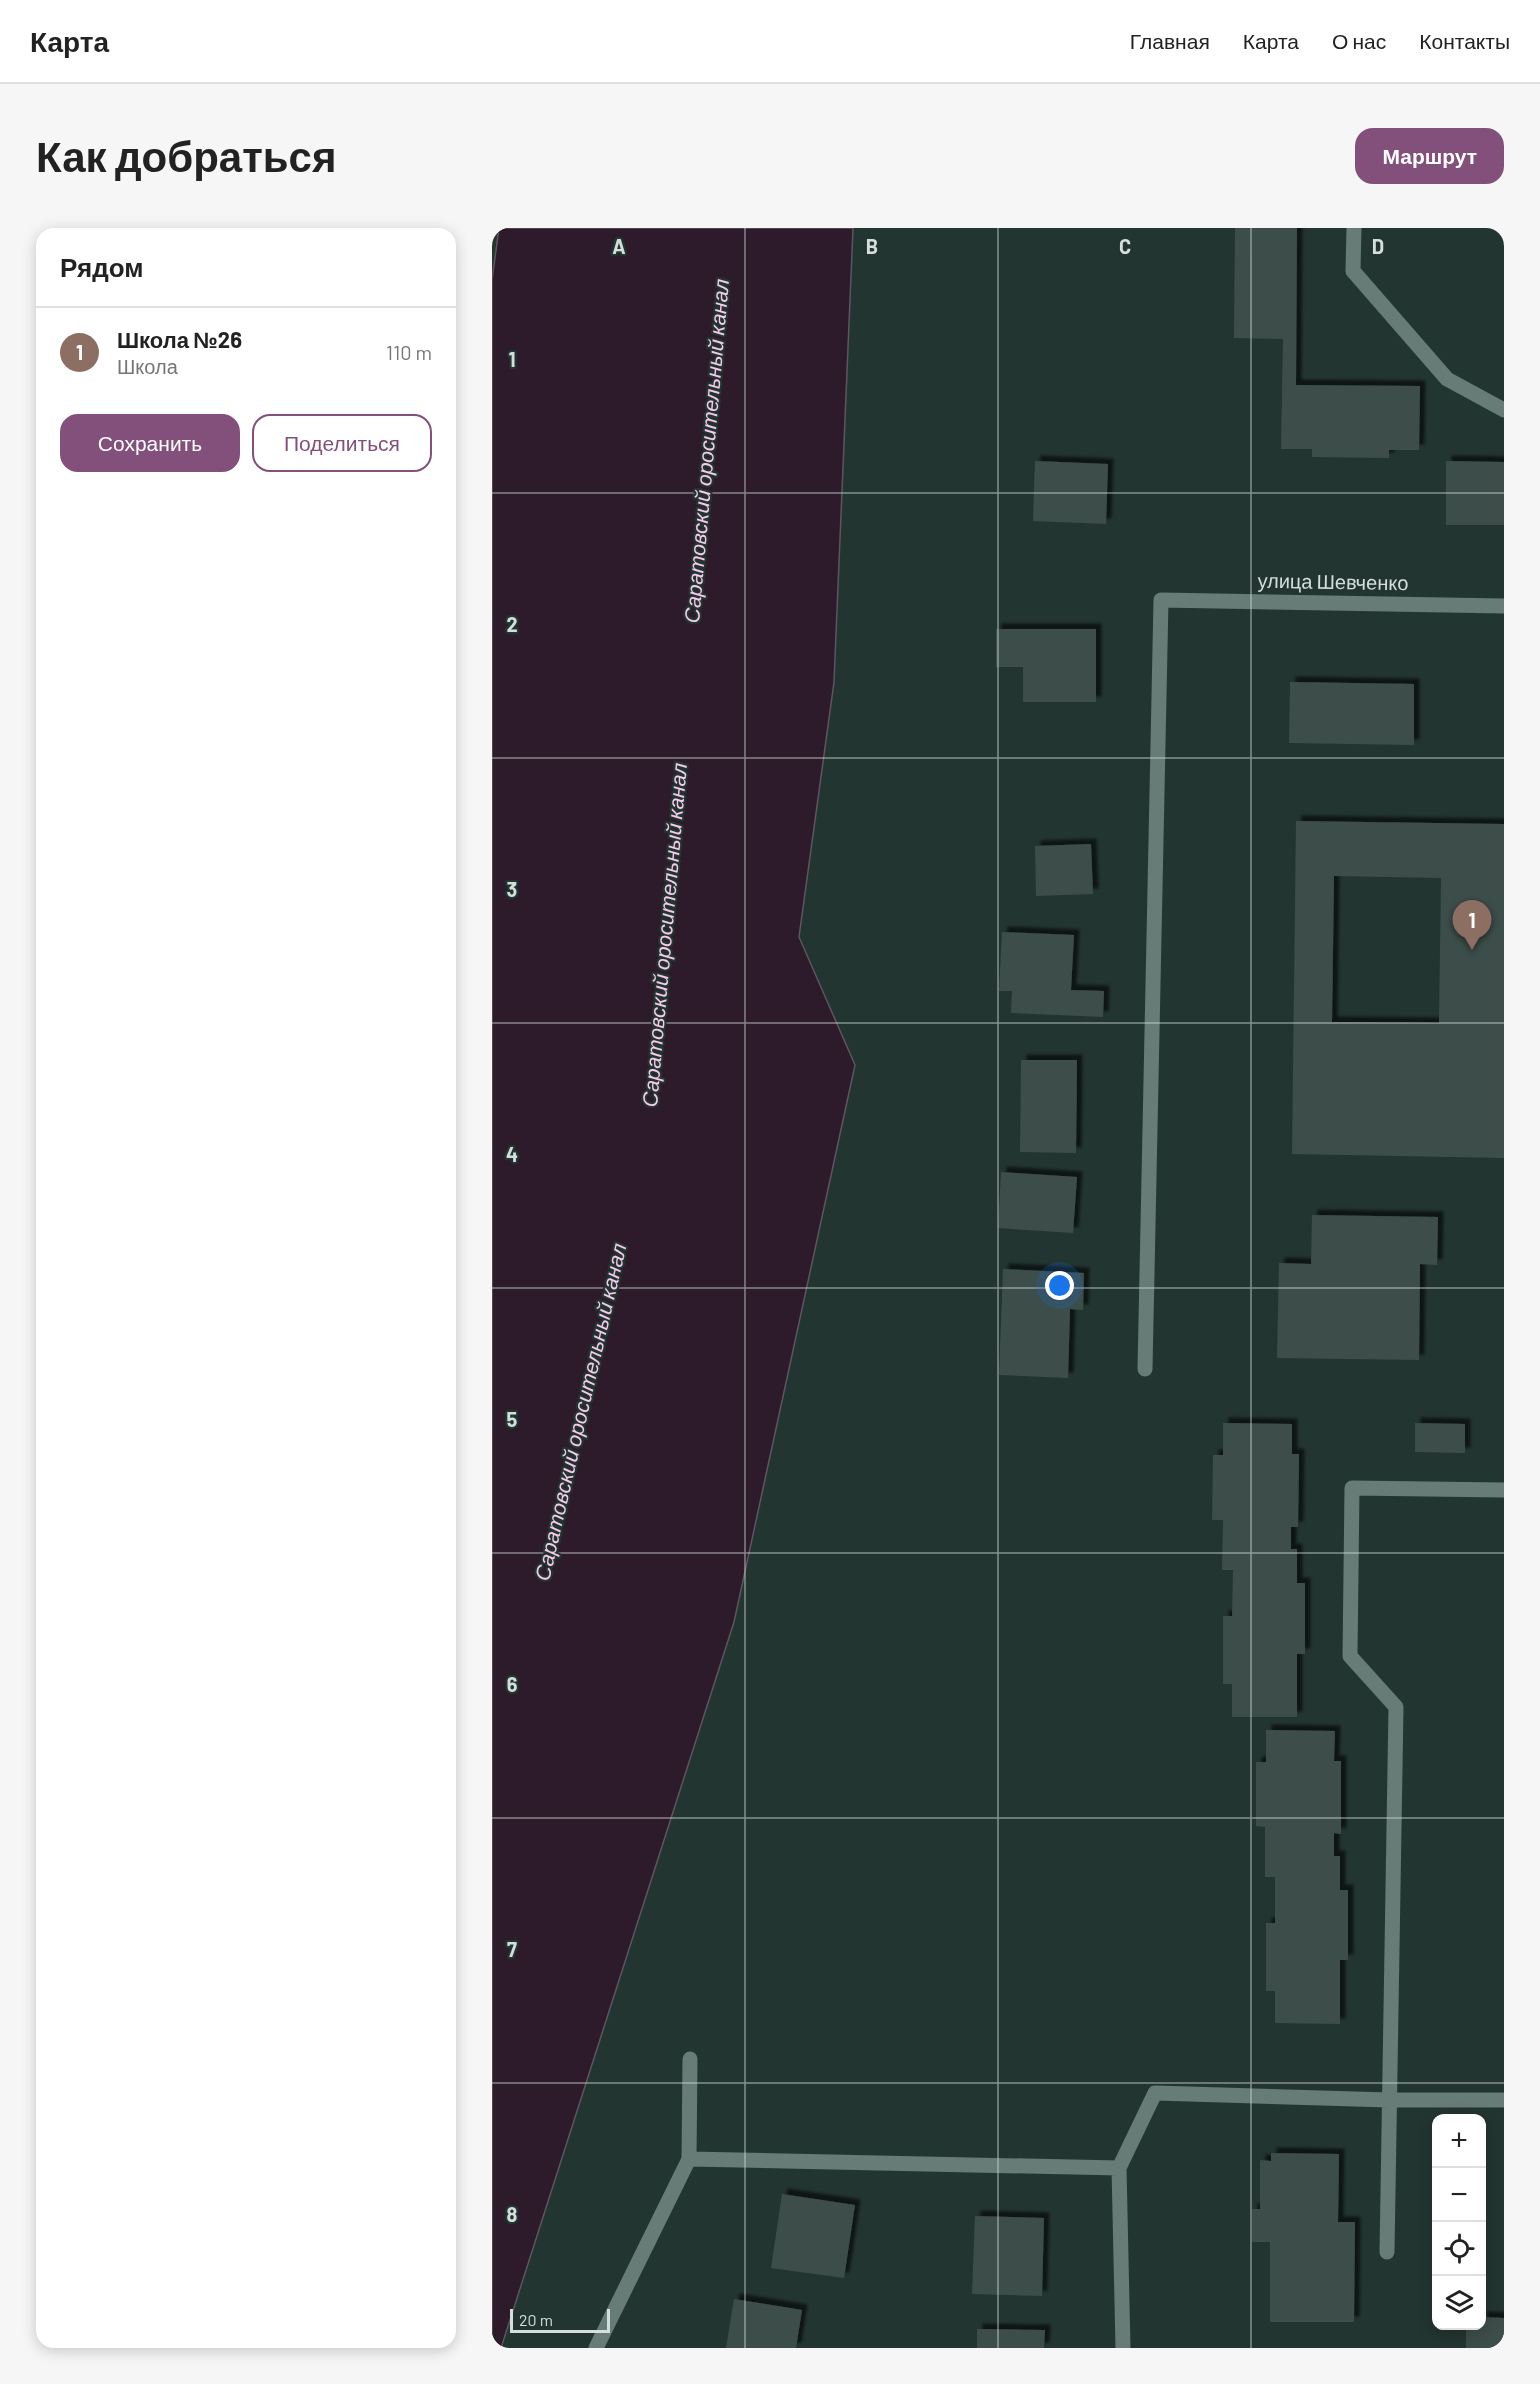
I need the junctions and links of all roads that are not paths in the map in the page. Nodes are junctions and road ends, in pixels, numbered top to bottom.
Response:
1 (1354, 228) edge
2 (1504, 410) edge
3 (1504, 606) edge
4 (1145, 1369) dead end
5 (1504, 1490) edge
6 (690, 2059) dead end
7 (1389, 2100) junction
8 (1504, 2100) edge
9 (689, 2159) junction
10 (1119, 2168) junction
11 (1387, 2252) dead end
12 (596, 2348) edge
13 (1123, 2348) edge

1 - 2 street
3 - 4 street, улица Шевченко
5 - 7 street
6 - 9 street
7 - 8 street
7 - 10 street
7 - 11 street
9 - 10 street
9 - 12 street
10 - 13 street

